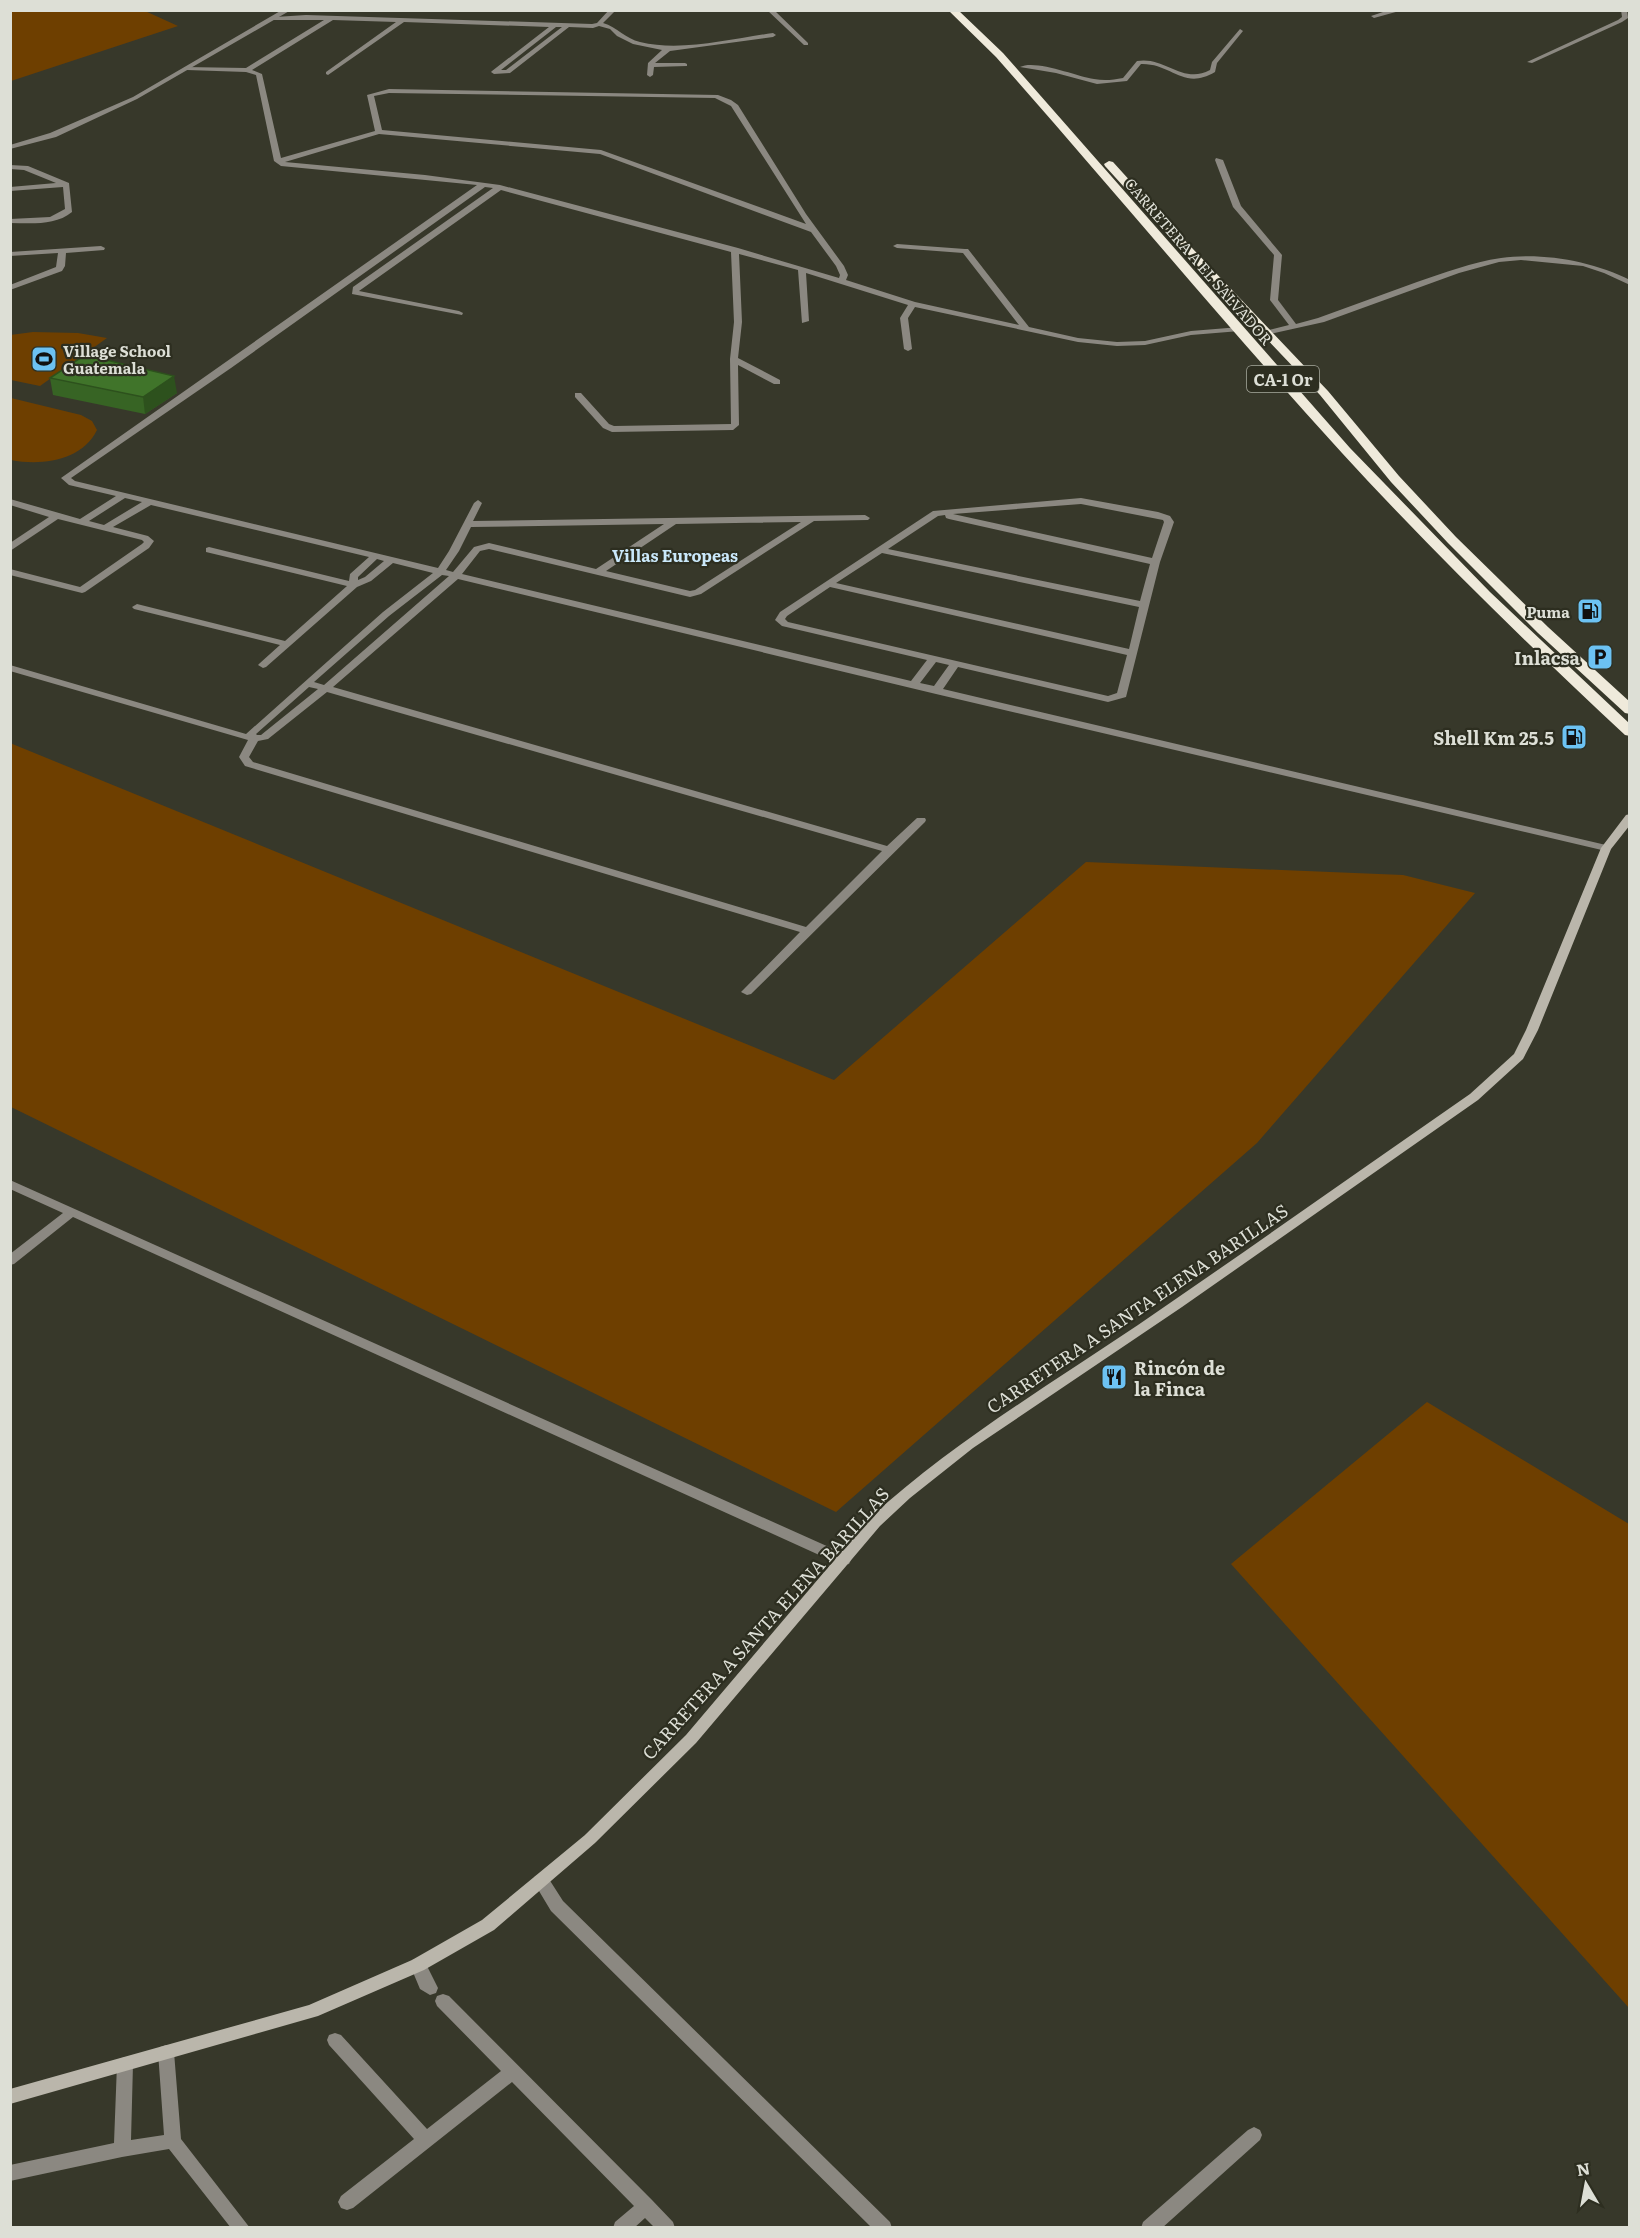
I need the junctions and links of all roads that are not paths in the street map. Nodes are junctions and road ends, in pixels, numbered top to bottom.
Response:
1 (288, 10) edge
2 (342, 10) edge
3 (613, 10) edge
4 (770, 10) edge
5 (952, 10) edge
6 (967, 10) edge
7 (1624, 10) edge
8 (1399, 11) edge
9 (1379, 13) edge
10 (332, 17) junction
11 (275, 20) junction
12 (403, 20) junction
13 (599, 24) junction
14 (554, 26) junction
15 (566, 27) junction
16 (1240, 31) dead end
17 (772, 33) dead end
18 (806, 44) dead end
19 (666, 49) junction
20 (1530, 62) dead end
21 (651, 65) junction
22 (1023, 67) junction
23 (188, 68) junction
24 (247, 70) junction
25 (328, 74) dead end
26 (650, 75) dead end
27 (379, 132) junction
28 (10, 147) edge
29 (1219, 160) dead end
30 (278, 162) junction
31 (10, 167) edge
32 (484, 184) junction
33 (66, 185) junction
34 (500, 187) junction
35 (10, 189) edge
36 (10, 221) edge
37 (814, 230) junction
38 (897, 246) dead end
39 (101, 248) dead end
40 (735, 250) junction
41 (62, 251) junction
42 (10, 254) edge
43 (801, 269) junction
44 (843, 282) junction
45 (1629, 283) edge
46 (10, 288) edge
47 (913, 304) junction
48 (459, 313) dead end
49 (805, 321) dead end
50 (1294, 327) junction
51 (1240, 329) junction
52 (1027, 330) junction
53 (1269, 333) junction
54 (908, 349) dead end
55 (1259, 351) junction
56 (734, 359) junction
57 (777, 382) dead end
58 (578, 395) dead end
59 (1328, 398) junction
60 (124, 495) junction
61 (10, 502) edge
62 (149, 502) junction
63 (478, 503) dead end
64 (936, 513) junction
65 (56, 516) junction
66 (865, 518) dead end
67 (810, 520) junction
68 (674, 521) junction
69 (82, 522) junction
70 (467, 524) junction
71 (106, 528) junction
72 (10, 548) edge
73 (208, 550) dead end
74 (881, 550) junction
75 (454, 551) junction
76 (474, 554) junction
77 (374, 556) junction
78 (390, 561) junction
79 (1155, 562) junction
80 (10, 572) edge
81 (440, 572) junction
82 (598, 572) junction
83 (455, 576) junction
84 (828, 584) junction
85 (354, 585) junction
86 (1144, 605) junction
87 (136, 607) dead end
88 (363, 636) junction
89 (381, 640) junction
90 (287, 644) junction
91 (1133, 652) junction
92 (933, 659) junction
93 (955, 664) junction
94 (263, 665) dead end
95 (10, 668) edge
96 (310, 684) junction
97 (913, 685) junction
98 (326, 688) junction
99 (936, 691) junction
100 (1629, 710) edge
101 (1629, 732) edge
102 (254, 739) junction
103 (1629, 817) edge
104 (921, 820) dead end
105 (1606, 848) junction
106 (889, 850) junction
107 (808, 931) junction
108 (747, 992) dead end
109 (10, 1184) edge
110 (72, 1212) junction
111 (10, 1261) edge
112 (844, 1560) junction
113 (541, 1881) junction
114 (418, 1965) junction
115 (430, 1988) dead end
116 (443, 2001) dead end
117 (335, 2040) dead end
118 (166, 2052) junction
119 (125, 2064) junction
120 (513, 2072) junction
121 (10, 2097) edge
122 (1254, 2135) dead end
123 (426, 2140) junction
124 (173, 2141) junction
125 (122, 2149) junction
126 (10, 2173) edge
127 (346, 2202) dead end
128 (646, 2206) junction
129 (242, 2228) edge
130 (621, 2228) edge
131 (667, 2228) edge
132 (884, 2228) edge
133 (1149, 2228) edge

1 - 11 street
2 - 10 street
3 - 13 street
4 - 18 street
5 - 51 highway, CARRETERA A EL SALVADOR / CA-1 Or
6 - 22 highway, CARRETERA A EL SALVADOR / CA-1 Or
7 - 20 street
8 - 9 street
10 - 11 street
10 - 12 street
10 - 24 street
11 - 23 street
12 - 14 street
12 - 25 street
13 - 15 street
13 - 19 street
14 - 15 street
14 - 15 street
16 - 22 street
17 - 19 street
19 - 21 street
19 - 21 street
21 - 26 street
22 - 53 highway, CARRETERA A EL SALVADOR / CA-1 Or
23 - 24 street
23 - 28 street
24 - 30 street
27 - 30 street
27 - 37 street
27 - 37 street
29 - 50 street
30 - 32 street
31 - 33 street
32 - 34 street
32 - 60 street
33 - 35 street
33 - 36 street
34 - 40 street
34 - 48 street
37 - 44 street
38 - 52 street
39 - 41 street
40 - 43 street
40 - 56 street
41 - 42 street
41 - 46 street
43 - 44 street
43 - 49 street
44 - 47 street
45 - 50 street
47 - 52 street
47 - 54 street
50 - 53 street
51 - 52 street
51 - 55 highway, CARRETERA A EL SALVADOR / CA-1 Or
53 - 59 highway, CARRETERA A EL SALVADOR / CA-1 Or
55 - 59 highway
55 - 101 highway, CARRETERA A EL SALVADOR / CA-1 Or
56 - 57 street
56 - 58 street
59 - 100 highway, CARRETERA A EL SALVADOR / CA-1 Or
60 - 62 street
60 - 69 street
61 - 65 street
62 - 71 street
62 - 77 street
63 - 70 street
64 - 74 street
64 - 79 street
64 - 79 street
65 - 69 street
65 - 72 street
66 - 67 street
67 - 68 street
67 - 82 street
68 - 70 street
68 - 82 street
69 - 71 street
70 - 75 street
71 - 80 street
73 - 85 street
74 - 84 street
74 - 86 street
75 - 76 street
75 - 81 street
76 - 82 street
76 - 83 street
77 - 78 street
77 - 85 street
78 - 81 street
78 - 85 street
79 - 86 street
81 - 83 street
81 - 88 street
83 - 89 street
83 - 97 street
84 - 91 street
84 - 92 street
85 - 90 street
86 - 91 street
87 - 90 street
88 - 89 street
88 - 96 street
89 - 98 street
90 - 94 street
91 - 93 street
92 - 93 street
92 - 97 street
93 - 99 street
95 - 102 street
96 - 98 street
96 - 102 street
97 - 99 street
98 - 102 street
98 - 106 street
99 - 105 street
102 - 107 street
103 - 105 main road, CARRETERA A SANTA ELENA BARILLAS
104 - 106 street
105 - 112 main road, CARRETERA A SANTA ELENA BARILLAS
106 - 107 street
107 - 108 street
109 - 110 street
110 - 111 street
110 - 112 street
112 - 113 main road, CARRETERA A SANTA ELENA BARILLAS
113 - 114 main road, CARRETERA A SANTA ELENA BARILLAS
113 - 132 street
114 - 115 street
114 - 118 main road, CARRETERA A SANTA ELENA BARILLAS
116 - 120 street
117 - 123 street
118 - 119 main road, CARRETERA A SANTA ELENA BARILLAS
118 - 124 street
119 - 121 main road, CARRETERA A SANTA ELENA BARILLAS
119 - 125 street
120 - 123 street
120 - 128 street
122 - 133 street
123 - 127 street
124 - 125 street
124 - 129 street
125 - 126 street
128 - 130 street
128 - 131 street

